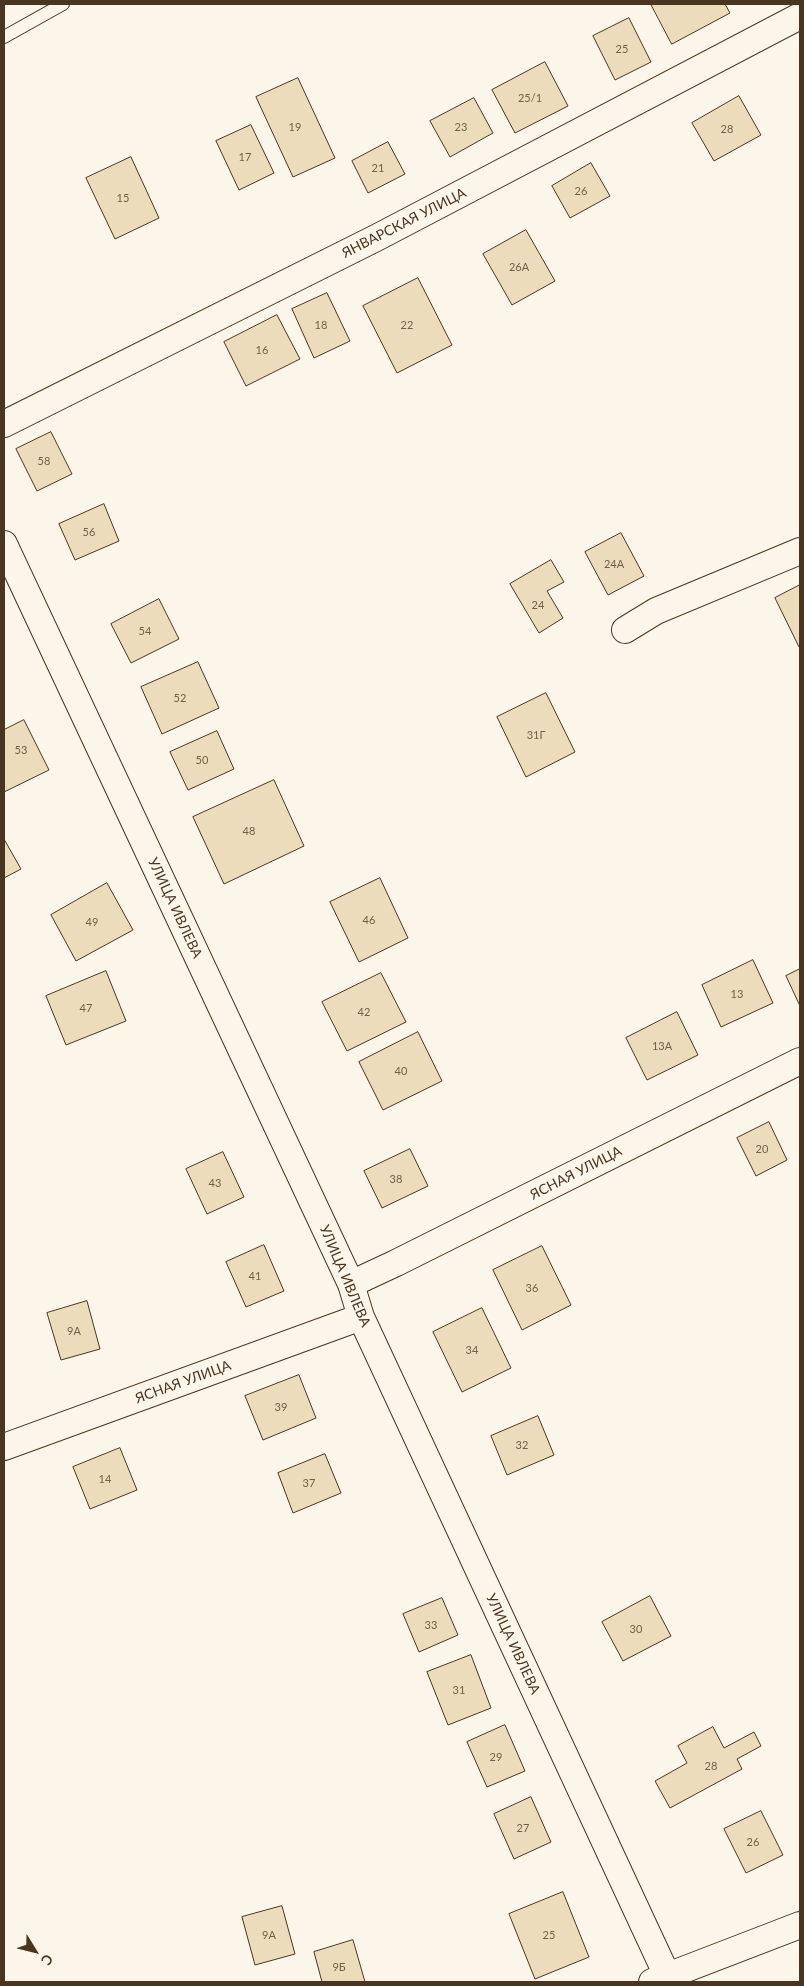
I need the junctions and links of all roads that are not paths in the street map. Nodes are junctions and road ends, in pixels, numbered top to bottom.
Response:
1 (63, 4) edge
2 (800, 16) edge
3 (4, 37) edge
4 (4, 424) edge
5 (4, 544) edge
6 (800, 551) edge
7 (625, 630) dead end
8 (800, 1061) edge
9 (351, 1284) junction
10 (361, 1317) junction
11 (4, 1447) edge
12 (800, 1925) edge
13 (663, 1980) edge

1 - 3 lane
2 - 4 street, ЯНВАРСКАЯ УЛИЦА
5 - 9 street, УЛИЦА ИВЛЕВА
6 - 7 street
8 - 9 street, ЯСНАЯ УЛИЦА
9 - 10 street, УЛИЦА ИВЛЕВА
10 - 11 street, ЯСНАЯ УЛИЦА
10 - 13 street, УЛИЦА ИВЛЕВА
12 - 13 street

